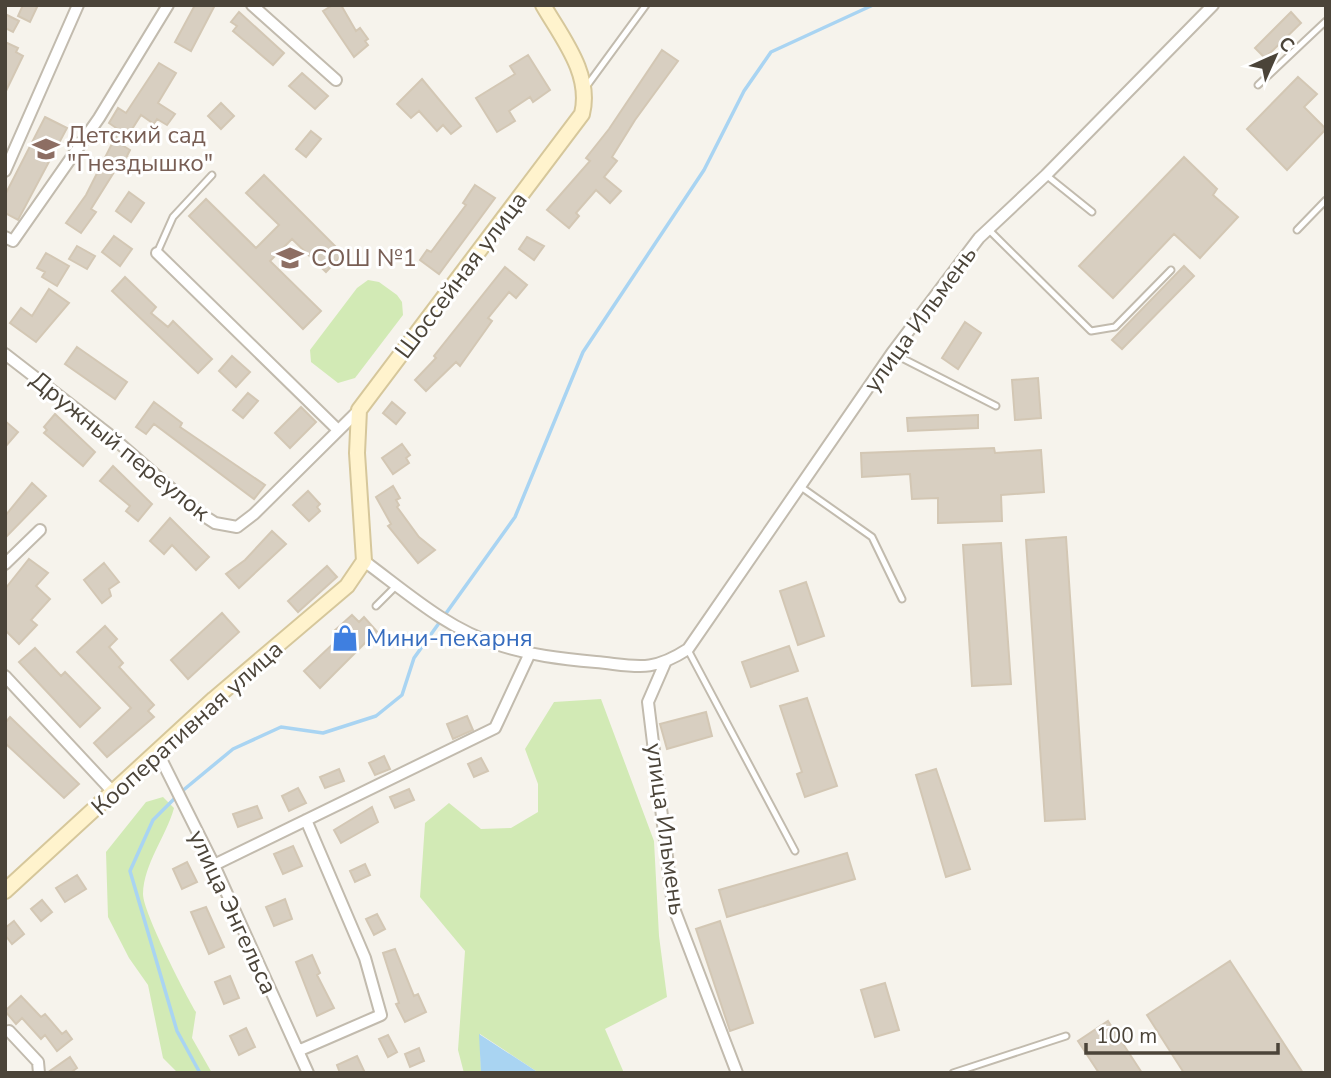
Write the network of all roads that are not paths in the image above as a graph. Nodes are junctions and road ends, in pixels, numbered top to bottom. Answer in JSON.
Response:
{"nodes":[{"id":1,"x":78,"y":5,"type":"edge"},
{"id":2,"x":167,"y":5,"type":"edge"},
{"id":3,"x":252,"y":5,"type":"edge"},
{"id":4,"x":646,"y":5,"type":"edge"},
{"id":5,"x":1213,"y":5,"type":"edge"},
{"id":6,"x":544,"y":6,"type":"edge"},
{"id":7,"x":1326,"y":20,"type":"edge"},
{"id":8,"x":336,"y":80,"type":"dead end"},
{"id":9,"x":1258,"y":85,"type":"dead end"},
{"id":10,"x":585,"y":89,"type":"junction"},
{"id":11,"x":5,"y":170,"type":"edge"},
{"id":12,"x":212,"y":175,"type":"dead end"},
{"id":13,"x":1046,"y":175,"type":"junction"},
{"id":14,"x":1326,"y":200,"type":"edge"},
{"id":15,"x":1092,"y":212,"type":"dead end"},
{"id":16,"x":988,"y":229,"type":"junction"},
{"id":17,"x":1297,"y":230,"type":"dead end"},
{"id":18,"x":5,"y":237,"type":"edge"},
{"id":19,"x":157,"y":253,"type":"joint"},
{"id":20,"x":1171,"y":270,"type":"dead end"},
{"id":21,"x":5,"y":354,"type":"edge"},
{"id":22,"x":892,"y":354,"type":"junction"},
{"id":23,"x":996,"y":406,"type":"dead end"},
{"id":24,"x":359,"y":410,"type":"junction"},
{"id":25,"x":338,"y":430,"type":"junction"},
{"id":26,"x":801,"y":487,"type":"junction"},
{"id":27,"x":40,"y":530,"type":"dead end"},
{"id":28,"x":365,"y":561,"type":"junction"},
{"id":29,"x":5,"y":564,"type":"edge"},
{"id":30,"x":397,"y":585,"type":"junction"},
{"id":31,"x":902,"y":599,"type":"dead end"},
{"id":32,"x":376,"y":606,"type":"dead end"},
{"id":33,"x":688,"y":649,"type":"junction"},
{"id":34,"x":530,"y":653,"type":"junction"},
{"id":35,"x":665,"y":663,"type":"junction"},
{"id":36,"x":5,"y":676,"type":"edge"},
{"id":37,"x":157,"y":751,"type":"junction"},
{"id":38,"x":113,"y":792,"type":"junction"},
{"id":39,"x":306,"y":820,"type":"junction"},
{"id":40,"x":794,"y":851,"type":"dead end"},
{"id":41,"x":214,"y":865,"type":"junction"},
{"id":42,"x":5,"y":891,"type":"edge"},
{"id":43,"x":9,"y":1031,"type":"dead end"},
{"id":44,"x":1066,"y":1036,"type":"dead end"},
{"id":45,"x":298,"y":1051,"type":"junction"},
{"id":46,"x":966,"y":1072,"type":"edge"},
{"id":47,"x":39,"y":1073,"type":"edge"},
{"id":48,"x":308,"y":1073,"type":"edge"},
{"id":49,"x":737,"y":1073,"type":"edge"},
{"id":50,"x":953,"y":1073,"type":"edge"}],
"edges":[{"from":1,"to":11,"type":"street"},
{"from":2,"to":18,"type":"street"},
{"from":3,"to":8,"type":"street"},
{"from":4,"to":10,"type":"lane"},
{"from":5,"to":13,"type":"street","name":"улица Ильмень"},
{"from":6,"to":10,"type":"street"},
{"from":7,"to":9,"type":"lane"},
{"from":10,"to":24,"type":"street","name":"Шоссейная улица"},
{"from":12,"to":19,"type":"lane"},
{"from":13,"to":15,"type":"lane"},
{"from":13,"to":16,"type":"street","name":"улица Ильмень"},
{"from":14,"to":17,"type":"lane"},
{"from":16,"to":20,"type":"lane"},
{"from":16,"to":22,"type":"street","name":"улица Ильмень"},
{"from":19,"to":25,"type":"street"},
{"from":21,"to":25,"type":"street","name":"Дружный переулок"},
{"from":22,"to":23,"type":"lane"},
{"from":22,"to":26,"type":"street","name":"улица Ильмень"},
{"from":24,"to":25,"type":"street","name":"Дружный переулок"},
{"from":24,"to":28,"type":"street"},
{"from":26,"to":31,"type":"lane"},
{"from":26,"to":33,"type":"street","name":"улица Ильмень"},
{"from":27,"to":29,"type":"street"},
{"from":28,"to":30,"type":"street","name":"улица Ильмень"},
{"from":28,"to":37,"type":"street","name":"Кооперативная улица"},
{"from":30,"to":32,"type":"lane"},
{"from":30,"to":34,"type":"street","name":"улица Ильмень"},
{"from":33,"to":35,"type":"street","name":"улица Ильмень"},
{"from":33,"to":40,"type":"lane"},
{"from":34,"to":35,"type":"street","name":"улица Ильмень"},
{"from":34,"to":39,"type":"street"},
{"from":35,"to":49,"type":"street","name":"улица Ильмень"},
{"from":36,"to":38,"type":"street"},
{"from":37,"to":38,"type":"street","name":"Кооперативная улица"},
{"from":37,"to":41,"type":"street","name":"улица Энгельса"},
{"from":38,"to":42,"type":"street","name":"Кооперативная улица"},
{"from":39,"to":41,"type":"street"},
{"from":39,"to":45,"type":"street"},
{"from":41,"to":45,"type":"street","name":"улица Энгельса"},
{"from":43,"to":47,"type":"street"},
{"from":44,"to":46,"type":"lane"},
{"from":45,"to":48,"type":"street","name":"улица Энгельса"},
{"from":46,"to":50,"type":"lane"}]}
